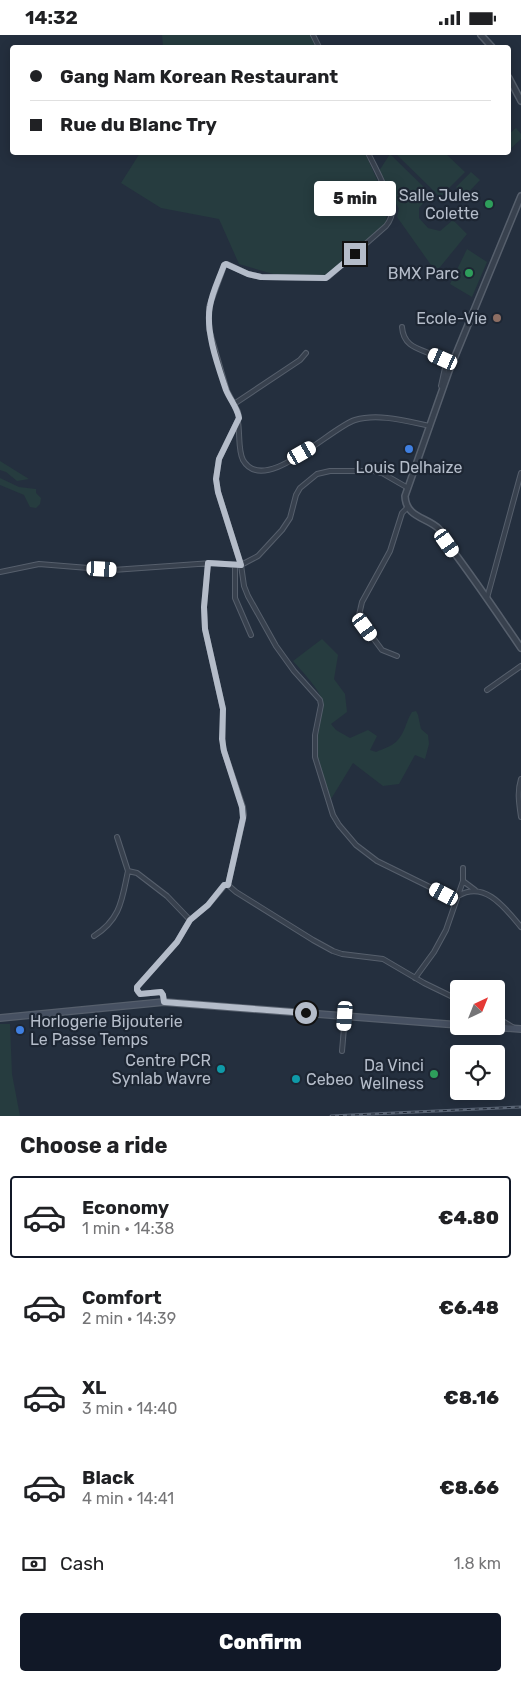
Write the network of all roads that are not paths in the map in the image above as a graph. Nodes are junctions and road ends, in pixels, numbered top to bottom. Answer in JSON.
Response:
{"nodes":[{"id":1,"x":480,"y":35,"type":"edge"},
{"id":2,"x":490,"y":45,"type":"edge"},
{"id":3,"x":511,"y":82,"type":"edge"},
{"id":4,"x":521,"y":101,"type":"edge"},
{"id":5,"x":369,"y":155,"type":"edge"},
{"id":6,"x":521,"y":197,"type":"edge"},
{"id":7,"x":402,"y":327,"type":"dead end"},
{"id":8,"x":306,"y":353,"type":"dead end"},
{"id":9,"x":444,"y":388,"type":"junction"},
{"id":10,"x":234,"y":404,"type":"junction"},
{"id":11,"x":238,"y":422,"type":"junction"},
{"id":12,"x":430,"y":426,"type":"junction"},
{"id":13,"x":521,"y":473,"type":"edge"},
{"id":14,"x":408,"y":488,"type":"junction"},
{"id":15,"x":407,"y":508,"type":"junction"},
{"id":16,"x":208,"y":563,"type":"junction"},
{"id":17,"x":235,"y":565,"type":"junction"},
{"id":18,"x":241,"y":565,"type":"junction"},
{"id":19,"x":0,"y":572,"type":"edge"},
{"id":20,"x":487,"y":598,"type":"junction"},
{"id":21,"x":251,"y":635,"type":"dead end"},
{"id":22,"x":521,"y":648,"type":"edge"},
{"id":23,"x":397,"y":656,"type":"dead end"},
{"id":24,"x":521,"y":666,"type":"edge"},
{"id":25,"x":486,"y":690,"type":"dead end"},
{"id":26,"x":521,"y":779,"type":"edge"},
{"id":27,"x":521,"y":817,"type":"edge"},
{"id":28,"x":117,"y":837,"type":"dead end"},
{"id":29,"x":463,"y":868,"type":"dead end"},
{"id":30,"x":128,"y":871,"type":"junction"},
{"id":31,"x":462,"y":881,"type":"junction"},
{"id":32,"x":228,"y":885,"type":"junction"},
{"id":33,"x":475,"y":891,"type":"junction"},
{"id":34,"x":458,"y":897,"type":"junction"},
{"id":35,"x":190,"y":920,"type":"junction"},
{"id":36,"x":521,"y":927,"type":"edge"},
{"id":37,"x":94,"y":936,"type":"dead end"},
{"id":38,"x":416,"y":978,"type":"junction"},
{"id":39,"x":450,"y":995,"type":"edge"},
{"id":40,"x":164,"y":1002,"type":"junction"},
{"id":41,"x":345,"y":1016,"type":"junction"},
{"id":42,"x":0,"y":1018,"type":"edge"},
{"id":43,"x":505,"y":1022,"type":"edge"},
{"id":44,"x":450,"y":1024,"type":"edge"},
{"id":45,"x":505,"y":1028,"type":"edge"},
{"id":46,"x":518,"y":1029,"type":"edge"},
{"id":47,"x":342,"y":1051,"type":"dead end"}],
"edges":[{"from":1,"to":2,"type":"street"},
{"from":3,"to":4,"type":"street"},
{"from":5,"to":10,"type":"street"},
{"from":6,"to":9,"type":"street"},
{"from":7,"to":9,"type":"street"},
{"from":8,"to":10,"type":"street"},
{"from":9,"to":12,"type":"street"},
{"from":10,"to":11,"type":"street"},
{"from":11,"to":12,"type":"street"},
{"from":11,"to":18,"type":"street"},
{"from":12,"to":14,"type":"street"},
{"from":13,"to":20,"type":"street"},
{"from":14,"to":15,"type":"street"},
{"from":14,"to":18,"type":"street"},
{"from":15,"to":20,"type":"street"},
{"from":15,"to":23,"type":"street"},
{"from":16,"to":17,"type":"street"},
{"from":16,"to":19,"type":"street"},
{"from":16,"to":32,"type":"street"},
{"from":17,"to":18,"type":"street"},
{"from":17,"to":21,"type":"street"},
{"from":18,"to":34,"type":"street"},
{"from":20,"to":22,"type":"street"},
{"from":24,"to":25,"type":"street"},
{"from":26,"to":27,"type":"street"},
{"from":28,"to":30,"type":"street"},
{"from":29,"to":31,"type":"street"},
{"from":30,"to":35,"type":"street"},
{"from":30,"to":37,"type":"street"},
{"from":31,"to":33,"type":"street"},
{"from":31,"to":34,"type":"street"},
{"from":32,"to":35,"type":"street"},
{"from":32,"to":38,"type":"street"},
{"from":33,"to":34,"type":"street"},
{"from":33,"to":36,"type":"street"},
{"from":34,"to":38,"type":"street"},
{"from":35,"to":40,"type":"street"},
{"from":38,"to":39,"type":"street"},
{"from":40,"to":41,"type":"main road"},
{"from":40,"to":42,"type":"main road"},
{"from":41,"to":44,"type":"main road"},
{"from":41,"to":47,"type":"street"},
{"from":43,"to":46,"type":"street"},
{"from":45,"to":46,"type":"main road"}]}
